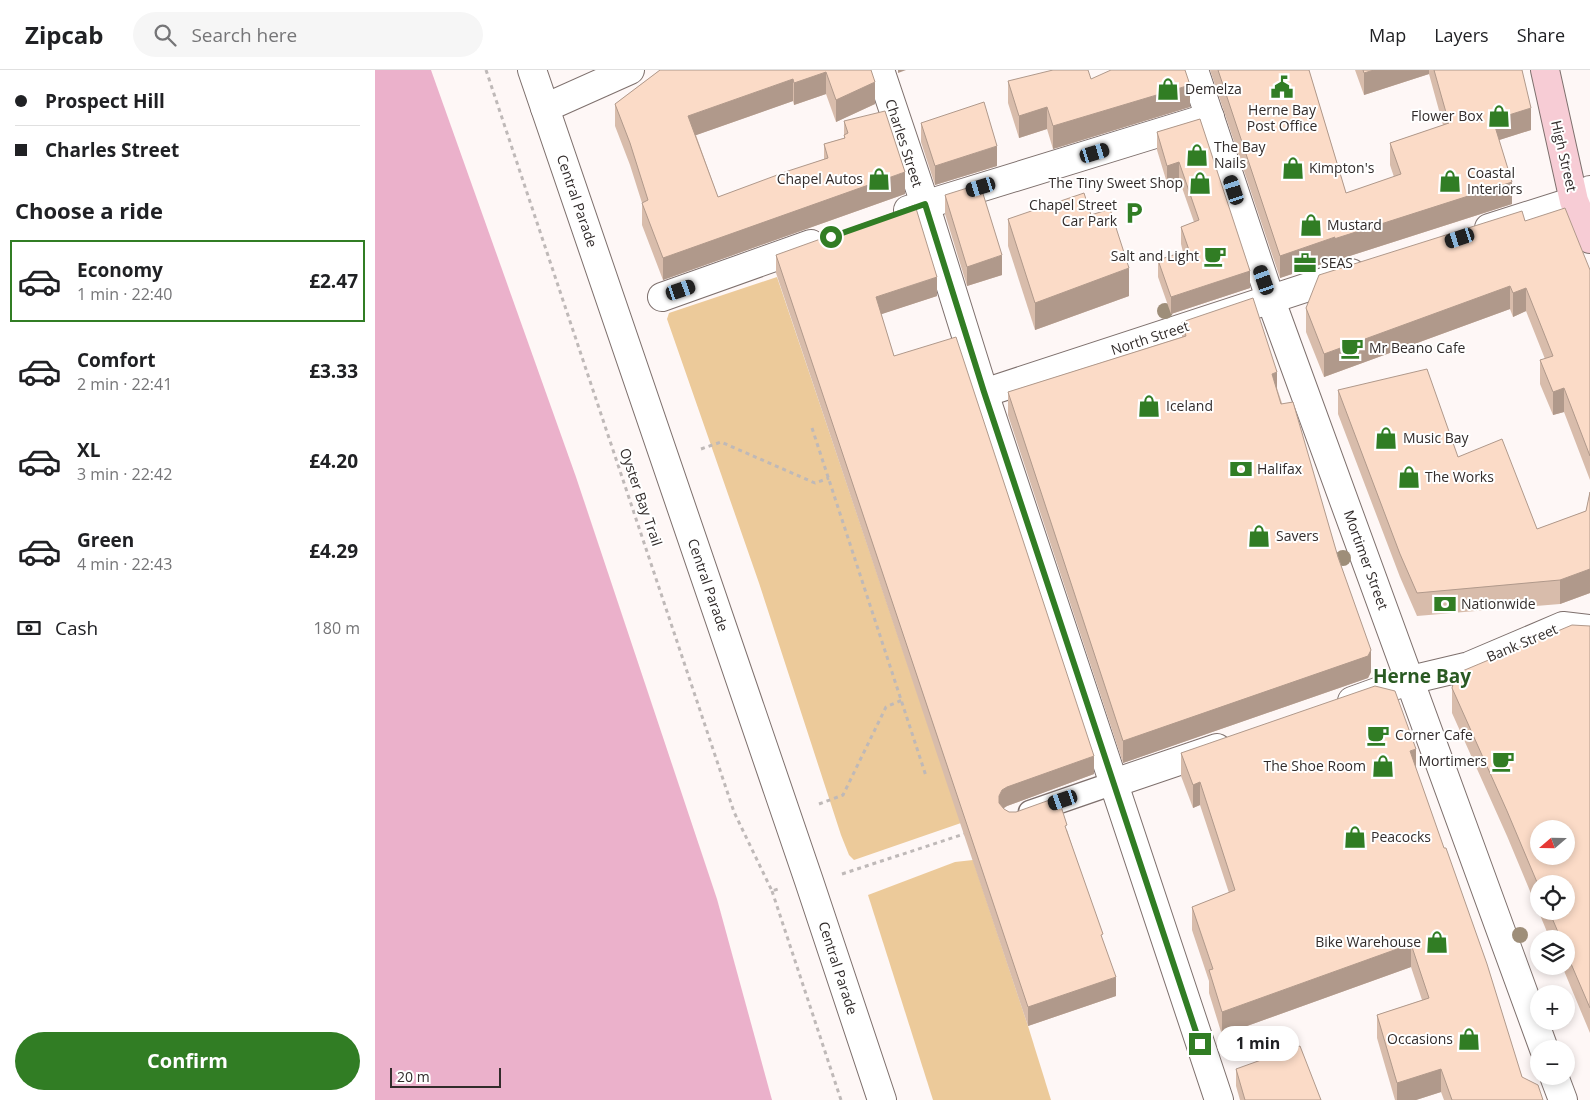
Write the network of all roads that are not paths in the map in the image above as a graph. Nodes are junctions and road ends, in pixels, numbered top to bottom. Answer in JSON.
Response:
{"nodes":[{"id":1,"x":532,"y":70,"type":"edge"},
{"id":2,"x":630,"y":70,"type":"edge"},
{"id":3,"x":880,"y":70,"type":"edge"},
{"id":4,"x":1194,"y":70,"type":"edge"},
{"id":5,"x":1545,"y":70,"type":"edge"},
{"id":6,"x":545,"y":108,"type":"junction"},
{"id":7,"x":1210,"y":117,"type":"junction"},
{"id":8,"x":1582,"y":196,"type":"edge"},
{"id":9,"x":925,"y":204,"type":"junction"},
{"id":10,"x":887,"y":217,"type":"edge"},
{"id":11,"x":1470,"y":234,"type":"edge"},
{"id":12,"x":831,"y":237,"type":"edge"},
{"id":13,"x":1590,"y":239,"type":"edge"},
{"id":14,"x":1375,"y":265,"type":"edge"},
{"id":15,"x":662,"y":297,"type":"dead end"},
{"id":16,"x":1270,"y":298,"type":"junction"},
{"id":17,"x":984,"y":392,"type":"junction"},
{"id":18,"x":1590,"y":629,"type":"edge"},
{"id":19,"x":1410,"y":680,"type":"junction"},
{"id":20,"x":1327,"y":709,"type":"edge"},
{"id":21,"x":1244,"y":738,"type":"edge"},
{"id":22,"x":1114,"y":783,"type":"junction"},
{"id":23,"x":1012,"y":818,"type":"edge"},
{"id":24,"x":1540,"y":1040,"type":"edge"},
{"id":25,"x":1557,"y":1085,"type":"edge"},
{"id":26,"x":882,"y":1100,"type":"edge"},
{"id":27,"x":1219,"y":1100,"type":"edge"},
{"id":28,"x":1563,"y":1100,"type":"edge"}],
"edges":[{"from":1,"to":6,"type":"street","name":"Central Parade"},
{"from":2,"to":6,"type":"street"},
{"from":3,"to":9,"type":"street","name":"Charles Street"},
{"from":4,"to":7,"type":"street","name":"Mortimer Street"},
{"from":5,"to":8,"type":"main road","name":"High Street"},
{"from":6,"to":26,"type":"street","name":"Central Parade"},
{"from":7,"to":9,"type":"street"},
{"from":7,"to":16,"type":"street","name":"Mortimer Street"},
{"from":8,"to":11,"type":"street"},
{"from":8,"to":13,"type":"main road","name":"High Street"},
{"from":9,"to":10,"type":"street"},
{"from":9,"to":17,"type":"street","name":"Charles Street"},
{"from":12,"to":15,"type":"street"},
{"from":14,"to":16,"type":"street","name":"North Street"},
{"from":16,"to":17,"type":"street","name":"North Street"},
{"from":16,"to":19,"type":"street","name":"Mortimer Street"},
{"from":17,"to":22,"type":"street","name":"Charles Street"},
{"from":18,"to":19,"type":"street","name":"Bank Street"},
{"from":19,"to":20,"type":"street","name":"Bank Street"},
{"from":19,"to":24,"type":"street","name":"Mortimer Street"},
{"from":21,"to":22,"type":"street"},
{"from":22,"to":23,"type":"lane"},
{"from":22,"to":27,"type":"street","name":"Charles Street"},
{"from":25,"to":28,"type":"street"}]}
